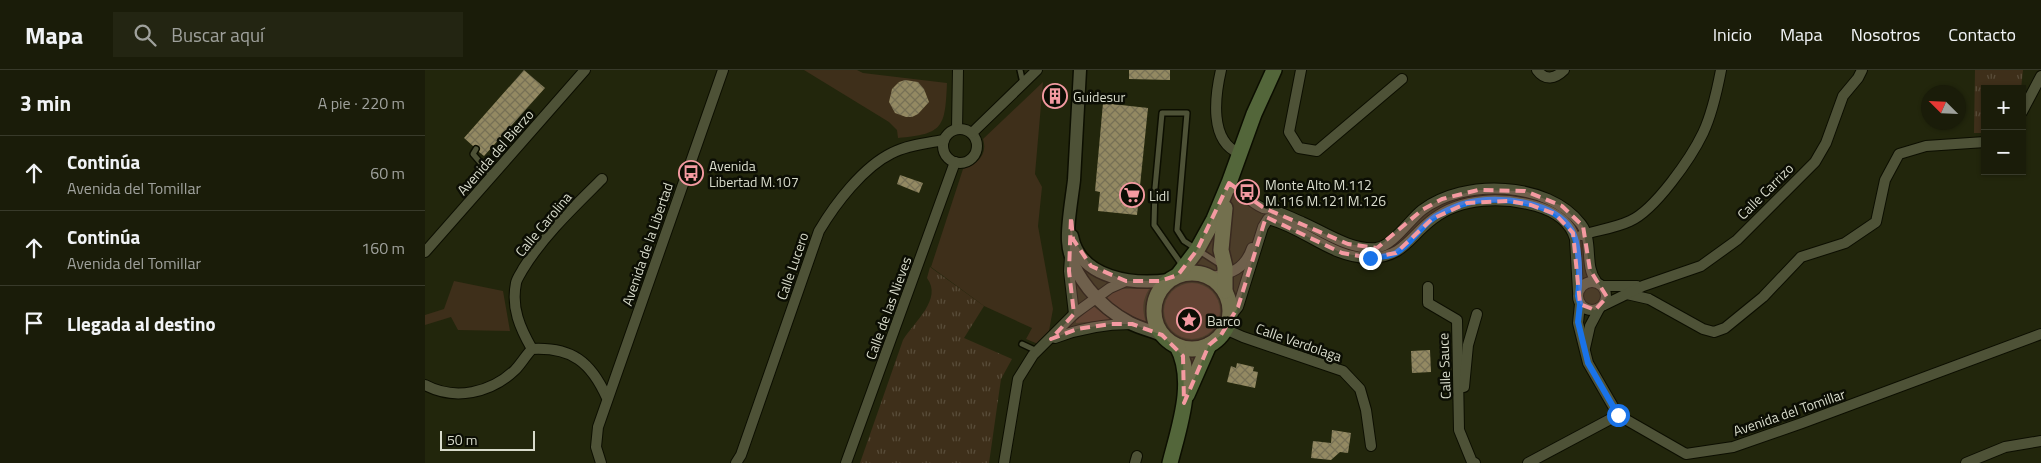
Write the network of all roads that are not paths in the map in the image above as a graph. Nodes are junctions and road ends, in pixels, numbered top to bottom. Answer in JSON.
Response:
{"nodes":[{"id":1,"x":585,"y":70,"type":"edge"},
{"id":2,"x":723,"y":70,"type":"edge"},
{"id":3,"x":958,"y":70,"type":"edge"},
{"id":4,"x":1020,"y":70,"type":"edge"},
{"id":5,"x":1037,"y":70,"type":"edge"},
{"id":6,"x":1080,"y":70,"type":"edge"},
{"id":7,"x":1221,"y":70,"type":"edge"},
{"id":8,"x":1274,"y":70,"type":"edge"},
{"id":9,"x":1301,"y":70,"type":"edge"},
{"id":10,"x":1537,"y":70,"type":"edge"},
{"id":11,"x":1564,"y":70,"type":"edge"},
{"id":12,"x":1721,"y":70,"type":"edge"},
{"id":13,"x":1862,"y":70,"type":"edge"},
{"id":14,"x":2041,"y":76,"type":"edge"},
{"id":15,"x":1402,"y":79,"type":"dead end"},
{"id":16,"x":1023,"y":83,"type":"junction"},
{"id":17,"x":2026,"y":104,"type":"edge"},
{"id":18,"x":957,"y":129,"type":"junction"},
{"id":19,"x":972,"y":133,"type":"junction"},
{"id":20,"x":944,"y":140,"type":"junction"},
{"id":21,"x":1981,"y":142,"type":"edge"},
{"id":22,"x":477,"y":149,"type":"dead end"},
{"id":23,"x":1239,"y":153,"type":"junction"},
{"id":24,"x":955,"y":162,"type":"junction"},
{"id":25,"x":492,"y":176,"type":"junction"},
{"id":26,"x":603,"y":179,"type":"dead end"},
{"id":27,"x":1229,"y":184,"type":"junction"},
{"id":28,"x":1263,"y":208,"type":"junction"},
{"id":29,"x":1071,"y":217,"type":"junction"},
{"id":30,"x":1586,"y":234,"type":"junction"},
{"id":31,"x":1575,"y":239,"type":"junction"},
{"id":32,"x":1197,"y":250,"type":"junction"},
{"id":33,"x":425,"y":252,"type":"edge"},
{"id":34,"x":1071,"y":256,"type":"junction"},
{"id":35,"x":1224,"y":273,"type":"junction"},
{"id":36,"x":1177,"y":274,"type":"junction"},
{"id":37,"x":1660,"y":280,"type":"junction"},
{"id":38,"x":1126,"y":281,"type":"junction"},
{"id":39,"x":1599,"y":284,"type":"junction"},
{"id":40,"x":1643,"y":286,"type":"junction"},
{"id":41,"x":1428,"y":287,"type":"dead end"},
{"id":42,"x":1578,"y":291,"type":"junction"},
{"id":43,"x":1627,"y":294,"type":"junction"},
{"id":44,"x":1097,"y":298,"type":"junction"},
{"id":45,"x":1580,"y":304,"type":"junction"},
{"id":46,"x":1662,"y":306,"type":"junction"},
{"id":47,"x":1601,"y":307,"type":"junction"},
{"id":48,"x":1074,"y":314,"type":"junction"},
{"id":49,"x":1477,"y":314,"type":"dead end"},
{"id":50,"x":1227,"y":323,"type":"junction"},
{"id":51,"x":1132,"y":324,"type":"junction"},
{"id":52,"x":2041,"y":334,"type":"edge"},
{"id":53,"x":1162,"y":335,"type":"junction"},
{"id":54,"x":1051,"y":339,"type":"junction"},
{"id":55,"x":1022,"y":344,"type":"dead end"},
{"id":56,"x":1209,"y":345,"type":"junction"},
{"id":57,"x":1177,"y":346,"type":"junction"},
{"id":58,"x":532,"y":349,"type":"junction"},
{"id":59,"x":1585,"y":349,"type":"junction"},
{"id":60,"x":1037,"y":351,"type":"junction"},
{"id":61,"x":425,"y":385,"type":"edge"},
{"id":62,"x":607,"y":398,"type":"junction"},
{"id":63,"x":1183,"y":403,"type":"junction"},
{"id":64,"x":1618,"y":415,"type":"junction"},
{"id":65,"x":1459,"y":430,"type":"junction"},
{"id":66,"x":2041,"y":441,"type":"edge"},
{"id":67,"x":1371,"y":446,"type":"dead end"},
{"id":68,"x":738,"y":460,"type":"edge"},
{"id":69,"x":601,"y":463,"type":"edge"},
{"id":70,"x":847,"y":463,"type":"edge"},
{"id":71,"x":1004,"y":463,"type":"edge"},
{"id":72,"x":1170,"y":463,"type":"edge"},
{"id":73,"x":1475,"y":463,"type":"edge"},
{"id":74,"x":1528,"y":463,"type":"edge"},
{"id":75,"x":1966,"y":463,"type":"edge"}],
"edges":[{"from":1,"to":25,"type":"street","name":"Avenida del Bierzo"},
{"from":2,"to":62,"type":"street","name":"Avenida de la Libertad"},
{"from":3,"to":18,"type":"street"},
{"from":4,"to":16,"type":"lane"},
{"from":5,"to":16,"type":"street"},
{"from":6,"to":29,"type":"street"},
{"from":7,"to":23,"type":"street"},
{"from":8,"to":23,"type":"main road"},
{"from":9,"to":15,"type":"street"},
{"from":10,"to":11,"type":"street"},
{"from":12,"to":30,"type":"street"},
{"from":13,"to":37,"type":"street","name":"Calle Carrizo"},
{"from":14,"to":17,"type":"street"},
{"from":16,"to":19,"type":"street"},
{"from":18,"to":19,"type":"street"},
{"from":18,"to":20,"type":"street"},
{"from":19,"to":24,"type":"street"},
{"from":20,"to":24,"type":"street"},
{"from":20,"to":68,"type":"street","name":"Calle Lucero"},
{"from":21,"to":46,"type":"street"},
{"from":22,"to":25,"type":"lane"},
{"from":23,"to":27,"type":"main road"},
{"from":24,"to":70,"type":"street","name":"Calle de las Nieves"},
{"from":25,"to":33,"type":"street","name":"Avenida del Bierzo"},
{"from":26,"to":58,"type":"street","name":"Calle Carolina"},
{"from":27,"to":28,"type":"street"},
{"from":27,"to":32,"type":"main road"},
{"from":27,"to":35,"type":"main road"},
{"from":28,"to":30,"type":"street"},
{"from":28,"to":35,"type":"street"},
{"from":29,"to":34,"type":"street"},
{"from":29,"to":38,"type":"street"},
{"from":30,"to":31,"type":"street"},
{"from":30,"to":39,"type":"street"},
{"from":31,"to":42,"type":"street"},
{"from":31,"to":50,"type":"street"},
{"from":32,"to":35,"type":"lane"},
{"from":32,"to":36,"type":"main road"},
{"from":32,"to":36,"type":"lane"},
{"from":34,"to":44,"type":"street"},
{"from":34,"to":48,"type":"street"},
{"from":35,"to":36,"type":"main road"},
{"from":35,"to":50,"type":"main road"},
{"from":36,"to":38,"type":"street"},
{"from":36,"to":53,"type":"main road"},
{"from":37,"to":40,"type":"street","name":"Calle Carrizo"},
{"from":37,"to":46,"type":"street"},
{"from":38,"to":44,"type":"street"},
{"from":39,"to":40,"type":"street"},
{"from":39,"to":42,"type":"street"},
{"from":39,"to":47,"type":"street"},
{"from":40,"to":43,"type":"street"},
{"from":41,"to":65,"type":"street","name":"Calle Sauce"},
{"from":42,"to":45,"type":"street"},
{"from":43,"to":46,"type":"street"},
{"from":43,"to":47,"type":"street"},
{"from":44,"to":48,"type":"street"},
{"from":44,"to":51,"type":"street"},
{"from":45,"to":47,"type":"street"},
{"from":45,"to":59,"type":"street","name":"Avenida del Tomillar"},
{"from":47,"to":59,"type":"street"},
{"from":48,"to":54,"type":"street"},
{"from":49,"to":65,"type":"street","name":"Calle Sauce"},
{"from":50,"to":56,"type":"main road"},
{"from":50,"to":67,"type":"street","name":"Calle Verdolaga"},
{"from":51,"to":53,"type":"street"},
{"from":51,"to":54,"type":"street"},
{"from":52,"to":64,"type":"street","name":"Avenida del Tomillar"},
{"from":53,"to":57,"type":"main road"},
{"from":54,"to":60,"type":"street"},
{"from":55,"to":60,"type":"lane"},
{"from":56,"to":57,"type":"main road"},
{"from":56,"to":63,"type":"main road"},
{"from":57,"to":63,"type":"main road"},
{"from":58,"to":61,"type":"street"},
{"from":58,"to":62,"type":"street"},
{"from":59,"to":64,"type":"street","name":"Avenida del Tomillar"},
{"from":60,"to":71,"type":"street"},
{"from":62,"to":69,"type":"street"},
{"from":63,"to":72,"type":"main road"},
{"from":64,"to":74,"type":"street"},
{"from":65,"to":73,"type":"street","name":"Calle Sauce"},
{"from":66,"to":75,"type":"street"}]}
